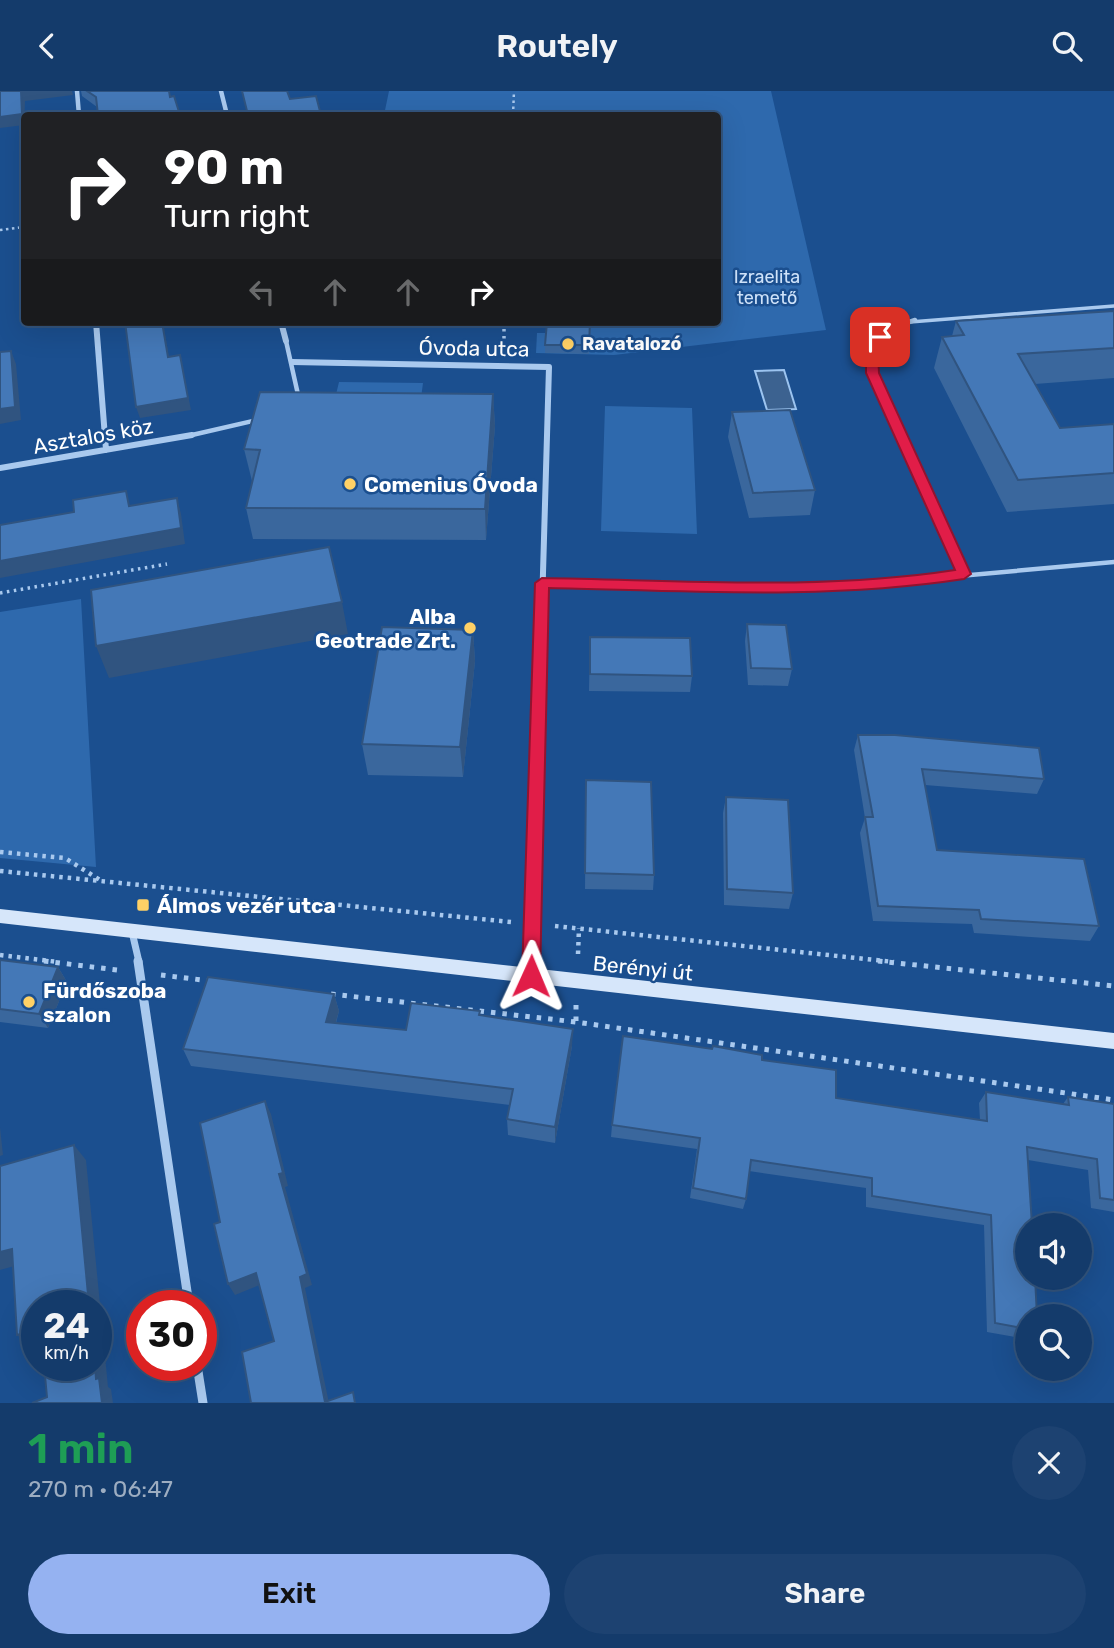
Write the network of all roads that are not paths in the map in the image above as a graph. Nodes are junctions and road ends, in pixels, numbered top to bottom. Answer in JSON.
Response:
{"nodes":[{"id":1,"x":77,"y":91,"type":"edge"},
{"id":2,"x":221,"y":91,"type":"edge"},
{"id":3,"x":79,"y":112,"type":"edge"},
{"id":4,"x":227,"y":112,"type":"edge"},
{"id":5,"x":1114,"y":306,"type":"edge"},
{"id":6,"x":96,"y":326,"type":"edge"},
{"id":7,"x":282,"y":326,"type":"edge"},
{"id":8,"x":286,"y":341,"type":"joint"},
{"id":9,"x":292,"y":362,"type":"junction"},
{"id":10,"x":293,"y":405,"type":"edge"},
{"id":11,"x":264,"y":417,"type":"edge"},
{"id":12,"x":192,"y":435,"type":"joint"},
{"id":13,"x":106,"y":450,"type":"junction"},
{"id":14,"x":0,"y":468,"type":"edge"},
{"id":15,"x":1114,"y":562,"type":"edge"},
{"id":16,"x":964,"y":574,"type":"junction"},
{"id":17,"x":542,"y":583,"type":"junction"},
{"id":18,"x":0,"y":916,"type":"edge"},
{"id":19,"x":132,"y":932,"type":"junction"},
{"id":20,"x":531,"y":976,"type":"junction"},
{"id":21,"x":1114,"y":1041,"type":"edge"},
{"id":22,"x":187,"y":1290,"type":"edge"},
{"id":23,"x":200,"y":1381,"type":"edge"},
{"id":24,"x":203,"y":1403,"type":"edge"}],
"edges":[{"from":1,"to":3,"type":"street"},
{"from":2,"to":4,"type":"street"},
{"from":5,"to":16,"type":"lane"},
{"from":6,"to":13,"type":"street"},
{"from":7,"to":8,"type":"street"},
{"from":8,"to":9,"type":"lane"},
{"from":9,"to":10,"type":"lane"},
{"from":9,"to":17,"type":"street","name":"Óvoda utca"},
{"from":11,"to":12,"type":"lane"},
{"from":12,"to":13,"type":"street","name":"Asztalos köz"},
{"from":13,"to":14,"type":"street","name":"Asztalos köz"},
{"from":15,"to":16,"type":"lane"},
{"from":16,"to":17,"type":"lane"},
{"from":17,"to":20,"type":"street","name":"Óvoda utca"},
{"from":18,"to":19,"type":"main road","name":"Berényi út"},
{"from":19,"to":20,"type":"main road","name":"Berényi út"},
{"from":19,"to":22,"type":"street"},
{"from":20,"to":21,"type":"main road","name":"Berényi út"},
{"from":23,"to":24,"type":"street"}]}
